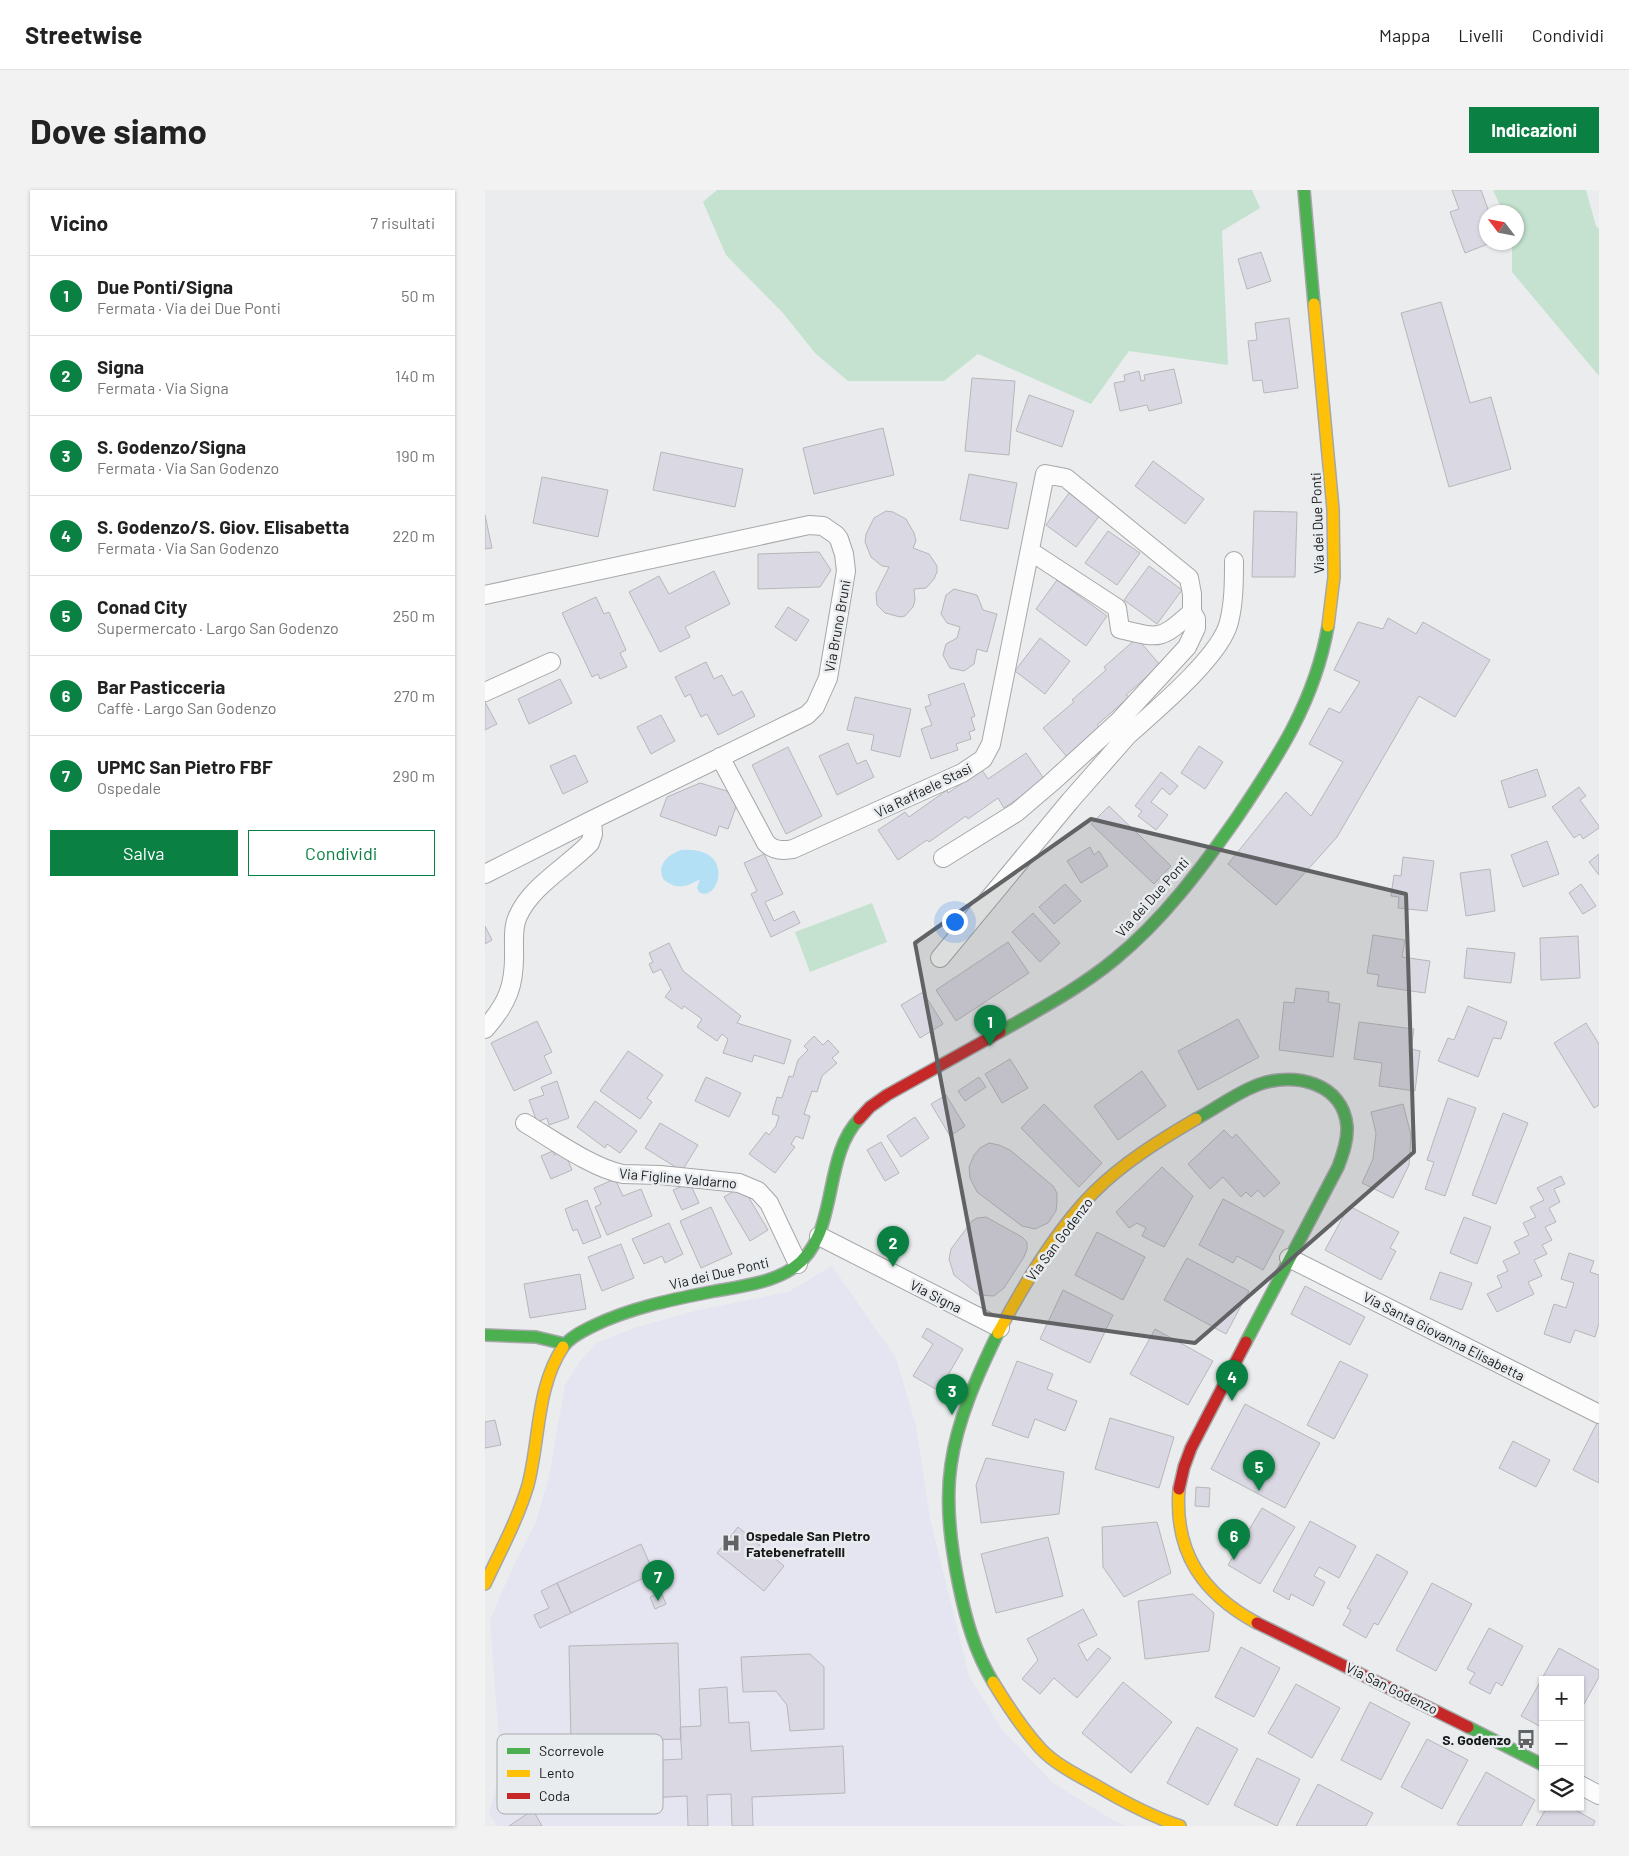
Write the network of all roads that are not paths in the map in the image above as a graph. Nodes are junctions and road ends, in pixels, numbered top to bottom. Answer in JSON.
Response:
{"nodes":[{"id":1,"x":1304,"y":190,"type":"edge"},
{"id":2,"x":1030,"y":551,"type":"junction"},
{"id":3,"x":1234,"y":561,"type":"dead end"},
{"id":4,"x":485,"y":595,"type":"edge"},
{"id":5,"x":1192,"y":612,"type":"junction"},
{"id":6,"x":551,"y":662,"type":"dead end"},
{"id":7,"x":485,"y":692,"type":"edge"},
{"id":8,"x":1123,"y":729,"type":"junction"},
{"id":9,"x":721,"y":756,"type":"junction"},
{"id":10,"x":592,"y":820,"type":"junction"},
{"id":11,"x":943,"y":858,"type":"dead end"},
{"id":12,"x":485,"y":874,"type":"edge"},
{"id":13,"x":940,"y":958,"type":"dead end"},
{"id":14,"x":485,"y":1029,"type":"edge"},
{"id":15,"x":525,"y":1123,"type":"dead end"},
{"id":16,"x":819,"y":1236,"type":"junction"},
{"id":17,"x":1289,"y":1258,"type":"junction"},
{"id":18,"x":798,"y":1264,"type":"junction"},
{"id":19,"x":1000,"y":1328,"type":"junction"},
{"id":20,"x":485,"y":1335,"type":"edge"},
{"id":21,"x":565,"y":1344,"type":"junction"},
{"id":22,"x":1599,"y":1414,"type":"edge"},
{"id":23,"x":485,"y":1584,"type":"edge"},
{"id":24,"x":1539,"y":1763,"type":"edge"},
{"id":25,"x":1584,"y":1787,"type":"edge"},
{"id":26,"x":1599,"y":1795,"type":"edge"},
{"id":27,"x":1180,"y":1826,"type":"edge"}],
"edges":[{"from":1,"to":16,"type":"street","name":"Via dei Due Ponti"},
{"from":2,"to":5,"type":"street"},
{"from":2,"to":5,"type":"street","name":"Via Raffaele Stasi"},
{"from":2,"to":9,"type":"street","name":"Via Raffaele Stasi"},
{"from":3,"to":8,"type":"street"},
{"from":4,"to":9,"type":"street","name":"Via Bruno Bruni"},
{"from":5,"to":8,"type":"street"},
{"from":6,"to":7,"type":"street"},
{"from":8,"to":11,"type":"street"},
{"from":8,"to":13,"type":"street"},
{"from":9,"to":10,"type":"street","name":"Via Bruno Bruni"},
{"from":10,"to":12,"type":"street","name":"Via Bruno Bruni"},
{"from":10,"to":14,"type":"street"},
{"from":15,"to":18,"type":"street","name":"Via Figline Valdarno"},
{"from":16,"to":18,"type":"street","name":"Via dei Due Ponti"},
{"from":16,"to":19,"type":"street","name":"Via Signa"},
{"from":17,"to":19,"type":"street","name":"Via San Godenzo"},
{"from":17,"to":22,"type":"street","name":"Via Santa Giovanna Elisabetta"},
{"from":17,"to":24,"type":"street","name":"Via San Godenzo"},
{"from":18,"to":21,"type":"street","name":"Via dei Due Ponti"},
{"from":19,"to":27,"type":"street","name":"Via San Godenzo"},
{"from":20,"to":21,"type":"street"},
{"from":21,"to":23,"type":"street","name":"Via dei Due Ponti"},
{"from":25,"to":26,"type":"street"}]}
